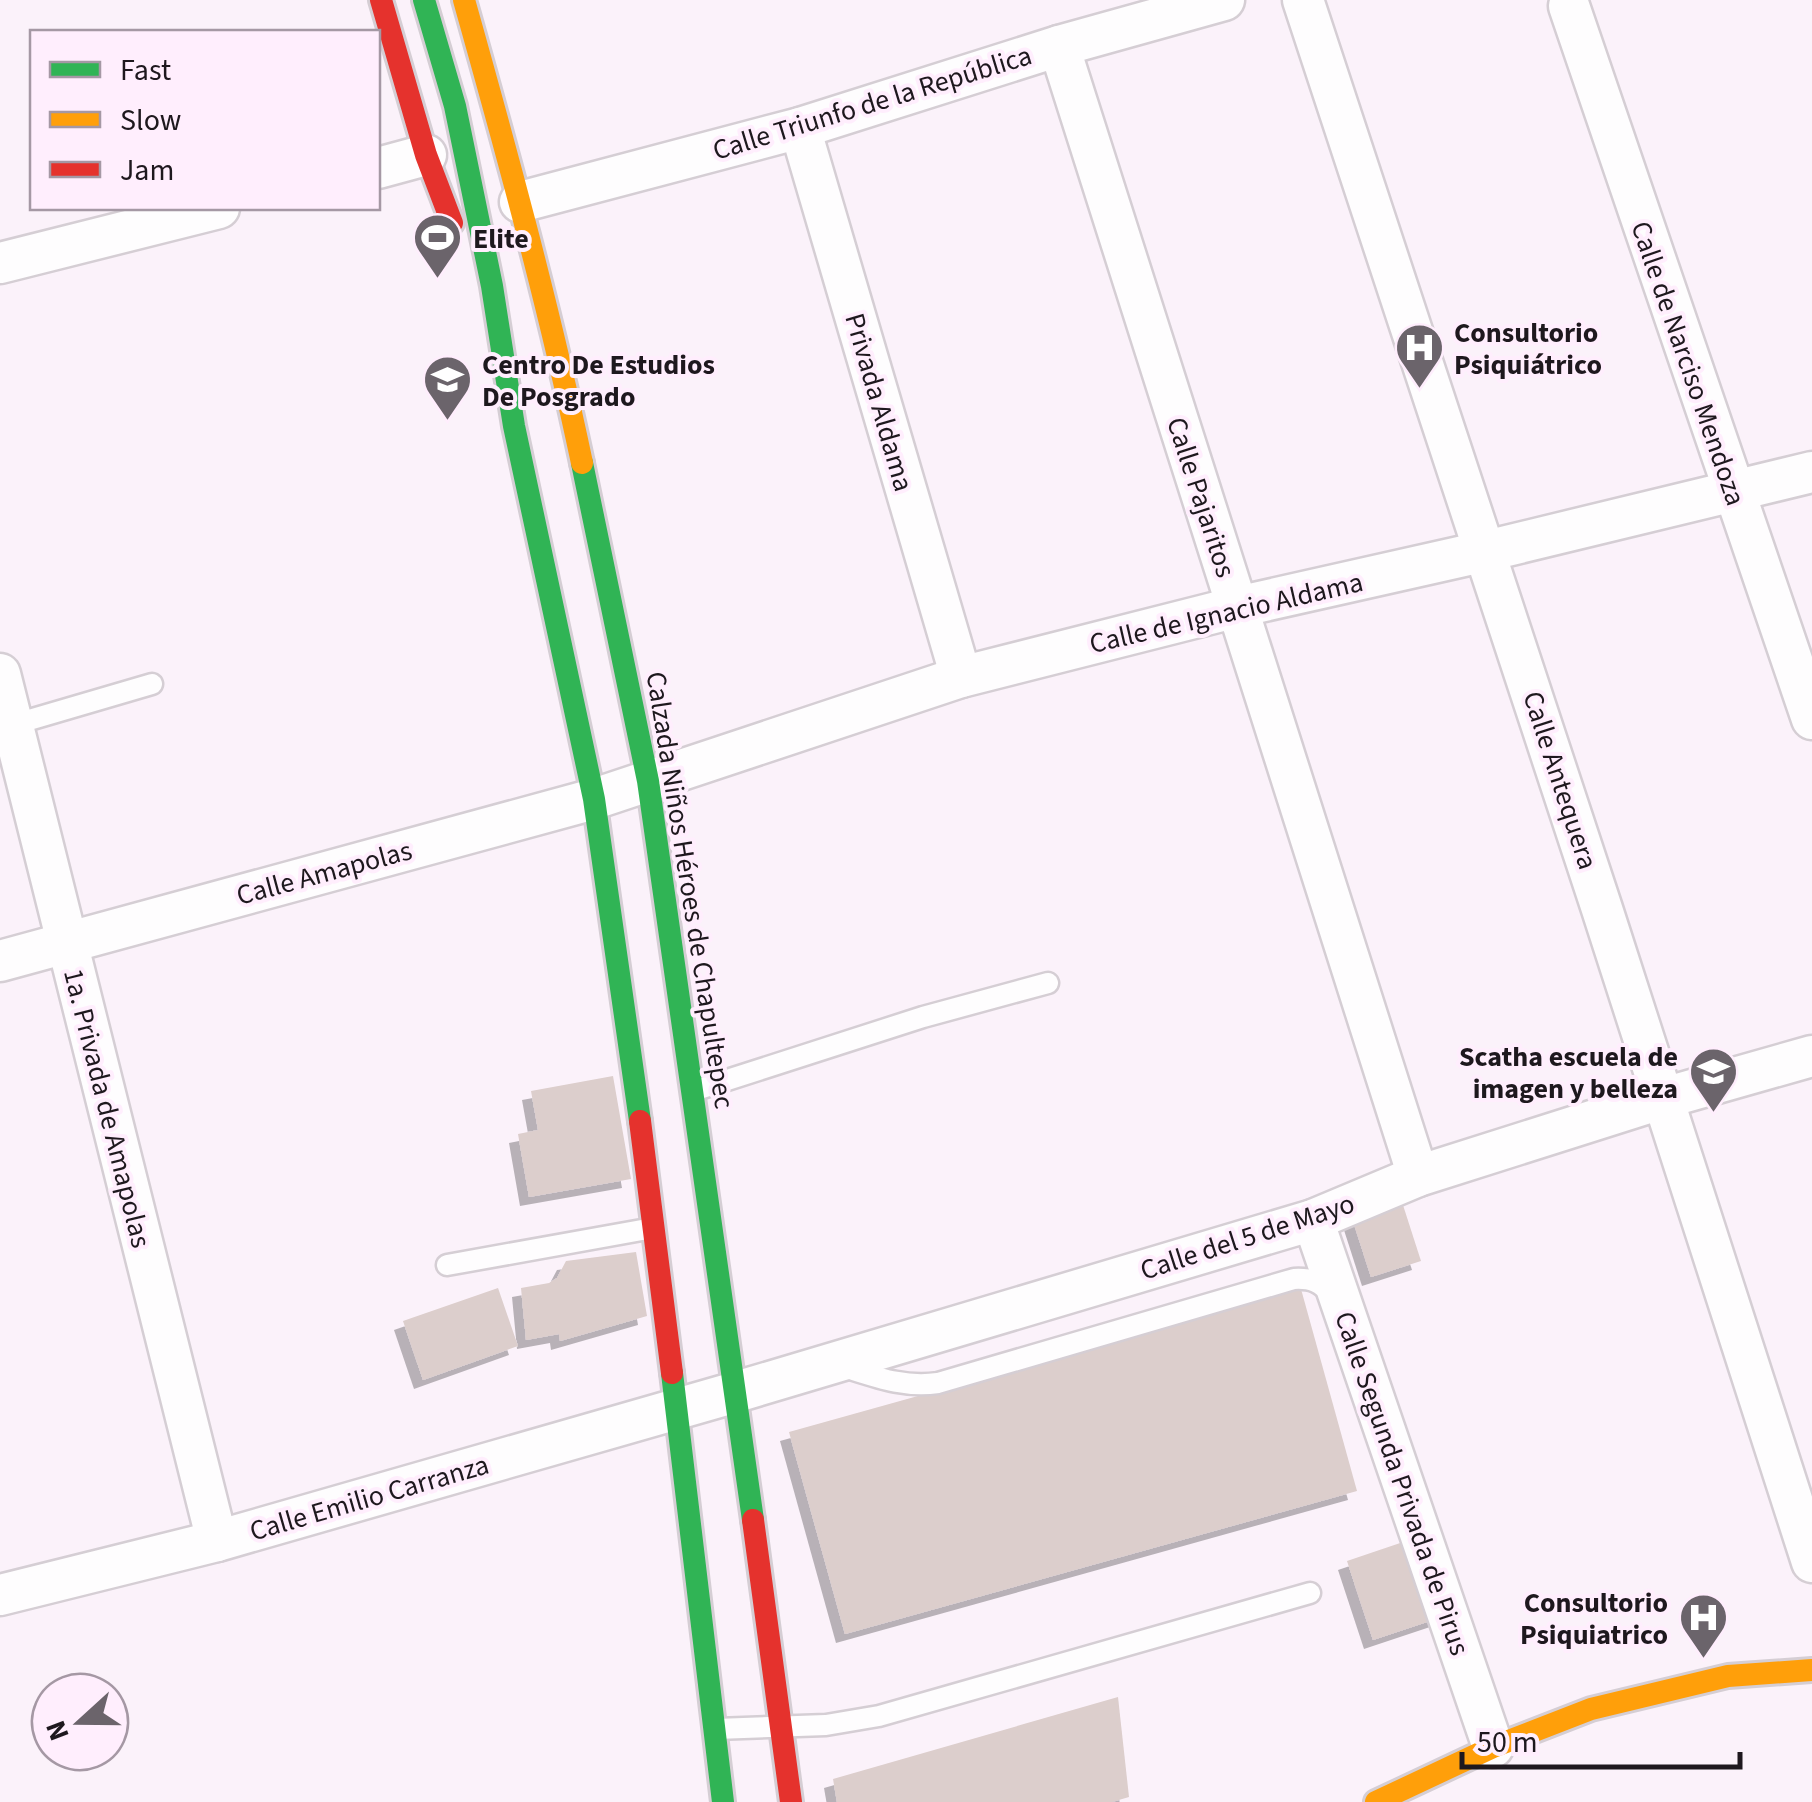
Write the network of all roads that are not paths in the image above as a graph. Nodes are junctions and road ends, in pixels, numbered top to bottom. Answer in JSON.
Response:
{"nodes":[{"id":1,"x":381,"y":0,"type":"edge"},
{"id":2,"x":424,"y":0,"type":"edge"},
{"id":3,"x":464,"y":0,"type":"edge"},
{"id":4,"x":1224,"y":0,"type":"edge"},
{"id":5,"x":1303,"y":0,"type":"edge"},
{"id":6,"x":1569,"y":6,"type":"dead end"},
{"id":7,"x":1059,"y":46,"type":"junction"},
{"id":8,"x":800,"y":128,"type":"junction"},
{"id":9,"x":426,"y":155,"type":"junction"},
{"id":10,"x":380,"y":167,"type":"edge"},
{"id":11,"x":520,"y":202,"type":"junction"},
{"id":12,"x":211,"y":210,"type":"edge"},
{"id":13,"x":0,"y":262,"type":"edge"},
{"id":14,"x":492,"y":286,"type":"junction"},
{"id":15,"x":568,"y":396,"type":"junction"},
{"id":16,"x":1812,"y":472,"type":"edge"},
{"id":17,"x":1733,"y":492,"type":"junction"},
{"id":18,"x":1486,"y":551,"type":"junction"},
{"id":19,"x":1236,"y":608,"type":"junction"},
{"id":20,"x":0,"y":674,"type":"edge"},
{"id":21,"x":961,"y":676,"type":"junction"},
{"id":22,"x":152,"y":684,"type":"dead end"},
{"id":23,"x":1812,"y":719,"type":"edge"},
{"id":24,"x":12,"y":724,"type":"junction"},
{"id":25,"x":648,"y":782,"type":"junction"},
{"id":26,"x":594,"y":799,"type":"junction"},
{"id":27,"x":66,"y":942,"type":"junction"},
{"id":28,"x":0,"y":961,"type":"edge"},
{"id":29,"x":1048,"y":983,"type":"dead end"},
{"id":30,"x":1812,"y":1056,"type":"edge"},
{"id":31,"x":694,"y":1091,"type":"junction"},
{"id":32,"x":1664,"y":1098,"type":"junction"},
{"id":33,"x":1418,"y":1176,"type":"junction"},
{"id":34,"x":1314,"y":1220,"type":"junction"},
{"id":35,"x":656,"y":1228,"type":"junction"},
{"id":36,"x":447,"y":1266,"type":"dead end"},
{"id":37,"x":1351,"y":1329,"type":"junction"},
{"id":38,"x":833,"y":1363,"type":"junction"},
{"id":39,"x":736,"y":1392,"type":"junction"},
{"id":40,"x":676,"y":1409,"type":"junction"},
{"id":41,"x":217,"y":1541,"type":"junction"},
{"id":42,"x":1812,"y":1562,"type":"edge"},
{"id":43,"x":1310,"y":1593,"type":"dead end"},
{"id":44,"x":0,"y":1595,"type":"edge"},
{"id":45,"x":1812,"y":1670,"type":"edge"},
{"id":46,"x":781,"y":1727,"type":"junction"},
{"id":47,"x":714,"y":1729,"type":"junction"},
{"id":48,"x":1494,"y":1746,"type":"junction"},
{"id":49,"x":723,"y":1802,"type":"edge"},
{"id":50,"x":791,"y":1802,"type":"edge"},
{"id":51,"x":1376,"y":1802,"type":"edge"}],
"edges":[{"from":1,"to":9,"type":"main road"},
{"from":2,"to":14,"type":"main road"},
{"from":3,"to":11,"type":"main road","name":"Calzada Niños Héroes de Chapultepec"},
{"from":4,"to":7,"type":"street","name":"Calle Triunfo de la República"},
{"from":5,"to":18,"type":"street","name":"Calle Antequera"},
{"from":6,"to":17,"type":"street","name":"Calle de Narciso Mendoza"},
{"from":7,"to":8,"type":"street","name":"Calle Triunfo de la República"},
{"from":7,"to":19,"type":"street","name":"Calle Pajaritos"},
{"from":8,"to":11,"type":"street","name":"Calle Triunfo de la República"},
{"from":8,"to":21,"type":"street","name":"Privada Aldama"},
{"from":9,"to":10,"type":"street"},
{"from":9,"to":14,"type":"main road"},
{"from":11,"to":15,"type":"main road","name":"Calzada Niños Héroes de Chapultepec"},
{"from":12,"to":13,"type":"street"},
{"from":14,"to":15,"type":"main road"},
{"from":14,"to":26,"type":"main road"},
{"from":15,"to":25,"type":"main road","name":"Calzada Niños Héroes de Chapultepec"},
{"from":16,"to":17,"type":"street","name":"Calle de Ignacio Aldama"},
{"from":17,"to":18,"type":"street","name":"Calle de Ignacio Aldama"},
{"from":17,"to":23,"type":"street","name":"Calle de Narciso Mendoza"},
{"from":18,"to":19,"type":"street","name":"Calle de Ignacio Aldama"},
{"from":18,"to":32,"type":"street","name":"Calle Antequera"},
{"from":19,"to":21,"type":"street","name":"Calle de Ignacio Aldama"},
{"from":19,"to":33,"type":"street","name":"Calle Pajaritos"},
{"from":20,"to":24,"type":"street","name":"1a. Privada de Amapolas"},
{"from":21,"to":25,"type":"street","name":"Calle de Ignacio Aldama"},
{"from":22,"to":24,"type":"lane"},
{"from":24,"to":27,"type":"street","name":"1a. Privada de Amapolas"},
{"from":25,"to":26,"type":"street","name":"Calle Amapolas"},
{"from":25,"to":31,"type":"main road","name":"Calzada Niños Héroes de Chapultepec"},
{"from":26,"to":27,"type":"street","name":"Calle Amapolas"},
{"from":26,"to":35,"type":"main road"},
{"from":27,"to":28,"type":"street","name":"Calle Amapolas"},
{"from":27,"to":41,"type":"street","name":"1a. Privada de Amapolas"},
{"from":29,"to":31,"type":"lane"},
{"from":30,"to":32,"type":"street","name":"Calle del 5 de Mayo"},
{"from":31,"to":39,"type":"main road","name":"Calzada Niños Héroes de Chapultepec"},
{"from":32,"to":33,"type":"street","name":"Calle del 5 de Mayo"},
{"from":32,"to":42,"type":"street","name":"Calle Antequera"},
{"from":33,"to":34,"type":"street","name":"Calle del 5 de Mayo"},
{"from":34,"to":37,"type":"street","name":"Calle Segunda Privada de Pirus"},
{"from":34,"to":38,"type":"street","name":"Calle del 5 de Mayo"},
{"from":35,"to":36,"type":"lane"},
{"from":35,"to":40,"type":"main road"},
{"from":37,"to":38,"type":"lane"},
{"from":37,"to":48,"type":"street","name":"Calle Segunda Privada de Pirus"},
{"from":38,"to":39,"type":"street","name":"Calle del 5 de Mayo"},
{"from":39,"to":40,"type":"street","name":"Calle Emilio Carranza"},
{"from":39,"to":46,"type":"main road","name":"Calzada Niños Héroes de Chapultepec"},
{"from":40,"to":41,"type":"street","name":"Calle Emilio Carranza"},
{"from":40,"to":47,"type":"main road"},
{"from":41,"to":44,"type":"street","name":"Calle Emilio Carranza"},
{"from":43,"to":46,"type":"lane"},
{"from":45,"to":48,"type":"main road"},
{"from":46,"to":47,"type":"lane"},
{"from":46,"to":50,"type":"main road","name":"Calzada Niños Héroes de Chapultepec"},
{"from":47,"to":49,"type":"main road"},
{"from":48,"to":51,"type":"main road"}]}
